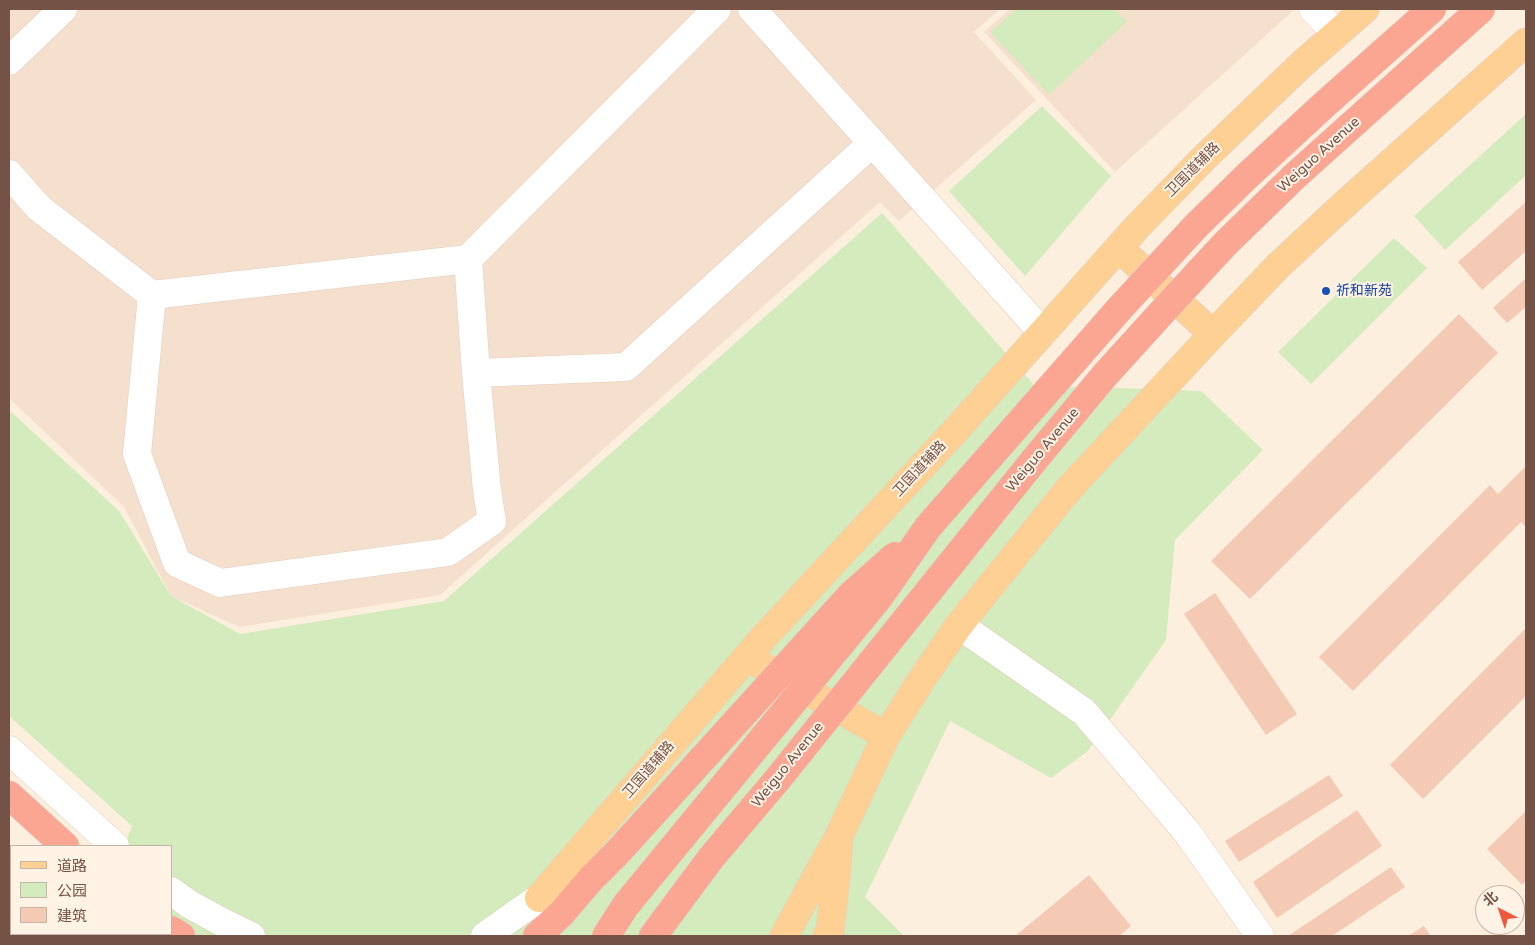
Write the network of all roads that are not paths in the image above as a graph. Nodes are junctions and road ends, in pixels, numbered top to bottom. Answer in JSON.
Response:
{"nodes":[{"id":1,"x":63,"y":9,"type":"edge"},
{"id":2,"x":717,"y":9,"type":"edge"},
{"id":3,"x":752,"y":9,"type":"edge"},
{"id":4,"x":1313,"y":9,"type":"edge"},
{"id":5,"x":1365,"y":9,"type":"edge"},
{"id":6,"x":1432,"y":9,"type":"edge"},
{"id":7,"x":1482,"y":9,"type":"edge"},
{"id":8,"x":1337,"y":34,"type":"junction"},
{"id":9,"x":1526,"y":42,"type":"edge"},
{"id":10,"x":9,"y":61,"type":"edge"},
{"id":11,"x":872,"y":143,"type":"junction"},
{"id":12,"x":9,"y":174,"type":"edge"},
{"id":13,"x":1119,"y":248,"type":"junction"},
{"id":14,"x":468,"y":259,"type":"junction"},
{"id":15,"x":152,"y":295,"type":"junction"},
{"id":16,"x":1043,"y":333,"type":"junction"},
{"id":17,"x":1213,"y":334,"type":"junction"},
{"id":18,"x":476,"y":373,"type":"junction"},
{"id":19,"x":928,"y":527,"type":"junction"},
{"id":20,"x":959,"y":625,"type":"junction"},
{"id":21,"x":747,"y":657,"type":"junction"},
{"id":22,"x":886,"y":736,"type":"junction"},
{"id":23,"x":9,"y":750,"type":"edge"},
{"id":24,"x":9,"y":795,"type":"edge"},
{"id":25,"x":839,"y":836,"type":"junction"},
{"id":26,"x":64,"y":845,"type":"edge"},
{"id":27,"x":114,"y":845,"type":"edge"},
{"id":28,"x":617,"y":853,"type":"junction"},
{"id":29,"x":172,"y":892,"type":"edge"},
{"id":30,"x":539,"y":898,"type":"junction"},
{"id":31,"x":213,"y":929,"type":"edge"},
{"id":32,"x":251,"y":936,"type":"edge"},
{"id":33,"x":485,"y":936,"type":"edge"},
{"id":34,"x":515,"y":936,"type":"edge"},
{"id":35,"x":537,"y":936,"type":"edge"},
{"id":36,"x":559,"y":936,"type":"edge"},
{"id":37,"x":606,"y":936,"type":"edge"},
{"id":38,"x":653,"y":936,"type":"edge"},
{"id":39,"x":784,"y":936,"type":"edge"},
{"id":40,"x":827,"y":936,"type":"edge"},
{"id":41,"x":1260,"y":936,"type":"edge"}],
"edges":[{"from":1,"to":10,"type":"street"},
{"from":2,"to":14,"type":"street"},
{"from":3,"to":11,"type":"street"},
{"from":4,"to":8,"type":"street"},
{"from":5,"to":8,"type":"main road","name":"卫国道辅路"},
{"from":6,"to":19,"type":"highway","bridge":true},
{"from":7,"to":38,"type":"highway","name":"Weiguo Avenue","bridge":true},
{"from":8,"to":13,"type":"main road","name":"卫国道辅路"},
{"from":9,"to":17,"type":"main road"},
{"from":11,"to":16,"type":"street"},
{"from":11,"to":18,"type":"street"},
{"from":12,"to":15,"type":"street"},
{"from":13,"to":16,"type":"main road","name":"卫国道辅路"},
{"from":13,"to":17,"type":"main road"},
{"from":14,"to":15,"type":"street"},
{"from":14,"to":18,"type":"street"},
{"from":15,"to":18,"type":"street"},
{"from":16,"to":21,"type":"main road","name":"卫国道辅路"},
{"from":17,"to":20,"type":"main road"},
{"from":19,"to":28,"type":"highway","bridge":true},
{"from":19,"to":37,"type":"highway","bridge":true},
{"from":20,"to":22,"type":"main road"},
{"from":20,"to":41,"type":"street"},
{"from":21,"to":22,"type":"main road"},
{"from":21,"to":30,"type":"main road","name":"卫国道辅路"},
{"from":22,"to":25,"type":"main road"},
{"from":23,"to":27,"type":"street"},
{"from":24,"to":26,"type":"highway"},
{"from":25,"to":39,"type":"main road"},
{"from":25,"to":40,"type":"main road"},
{"from":28,"to":35,"type":"highway"},
{"from":28,"to":36,"type":"highway"},
{"from":29,"to":31,"type":"street"},
{"from":30,"to":33,"type":"street","name":"卫国道辅路"},
{"from":30,"to":34,"type":"street"},
{"from":31,"to":32,"type":"street"}]}
